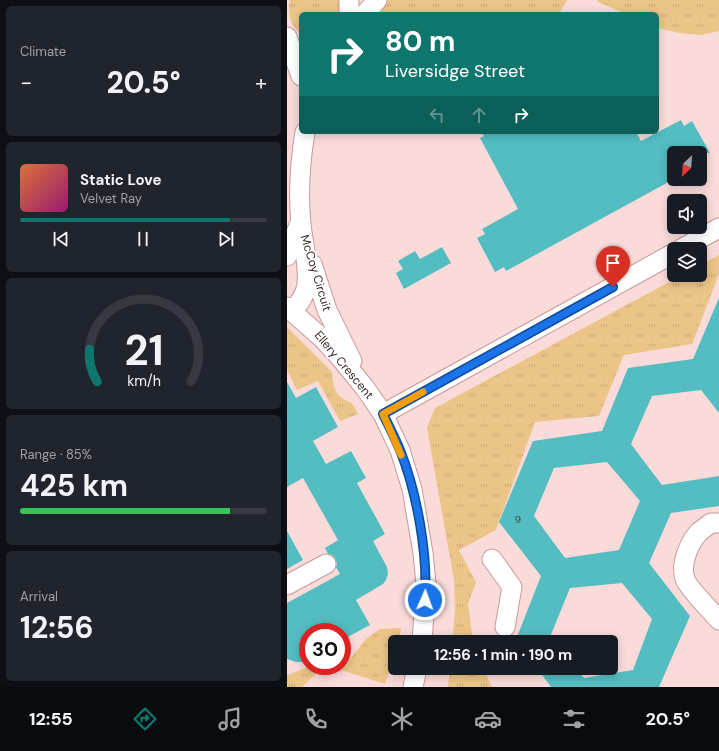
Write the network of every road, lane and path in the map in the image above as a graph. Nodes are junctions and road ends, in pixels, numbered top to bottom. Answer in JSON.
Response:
{"nodes":[{"id":1,"x":349,"y":0,"type":"edge"},
{"id":2,"x":377,"y":0,"type":"edge"},
{"id":3,"x":349,"y":12,"type":"edge"},
{"id":4,"x":367,"y":12,"type":"edge"},
{"id":5,"x":287,"y":29,"type":"edge"},
{"id":6,"x":287,"y":37,"type":"edge"},
{"id":7,"x":299,"y":38,"type":"edge"},
{"id":8,"x":299,"y":70,"type":"edge"},
{"id":9,"x":305,"y":134,"type":"edge"},
{"id":10,"x":301,"y":222,"type":"junction"},
{"id":11,"x":719,"y":228,"type":"edge"},
{"id":12,"x":694,"y":242,"type":"edge"},
{"id":13,"x":287,"y":256,"type":"edge"},
{"id":14,"x":667,"y":257,"type":"edge"},
{"id":15,"x":290,"y":309,"type":"edge"},
{"id":16,"x":365,"y":388,"type":"junction"},
{"id":17,"x":383,"y":414,"type":"junction"},
{"id":18,"x":719,"y":523,"type":"edge"},
{"id":19,"x":493,"y":559,"type":"dead end"},
{"id":20,"x":326,"y":564,"type":"dead end"},
{"id":21,"x":287,"y":585,"type":"edge"},
{"id":22,"x":719,"y":620,"type":"edge"},
{"id":23,"x":505,"y":627,"type":"dead end"},
{"id":24,"x":422,"y":635,"type":"edge"},
{"id":25,"x":416,"y":675,"type":"edge"},
{"id":26,"x":413,"y":687,"type":"edge"}],
"edges":[{"from":1,"to":3,"type":"street"},
{"from":2,"to":4,"type":"street"},
{"from":5,"to":7,"type":"street"},
{"from":6,"to":8,"type":"street"},
{"from":9,"to":10,"type":"street","name":"McCoy Circuit"},
{"from":10,"to":13,"type":"street","name":"McCoy Circuit"},
{"from":10,"to":15,"type":"street","name":"McCoy Circuit"},
{"from":10,"to":16,"type":"street","name":"McCoy Circuit"},
{"from":11,"to":12,"type":"street"},
{"from":14,"to":17,"type":"street"},
{"from":15,"to":16,"type":"street","name":"Ellery Crescent"},
{"from":16,"to":17,"type":"street","name":"Ellery Crescent"},
{"from":17,"to":24,"type":"street","name":"Ellery Crescent"},
{"from":18,"to":22,"type":"street"},
{"from":19,"to":23,"type":"street"},
{"from":20,"to":21,"type":"street"},
{"from":25,"to":26,"type":"street"}]}
